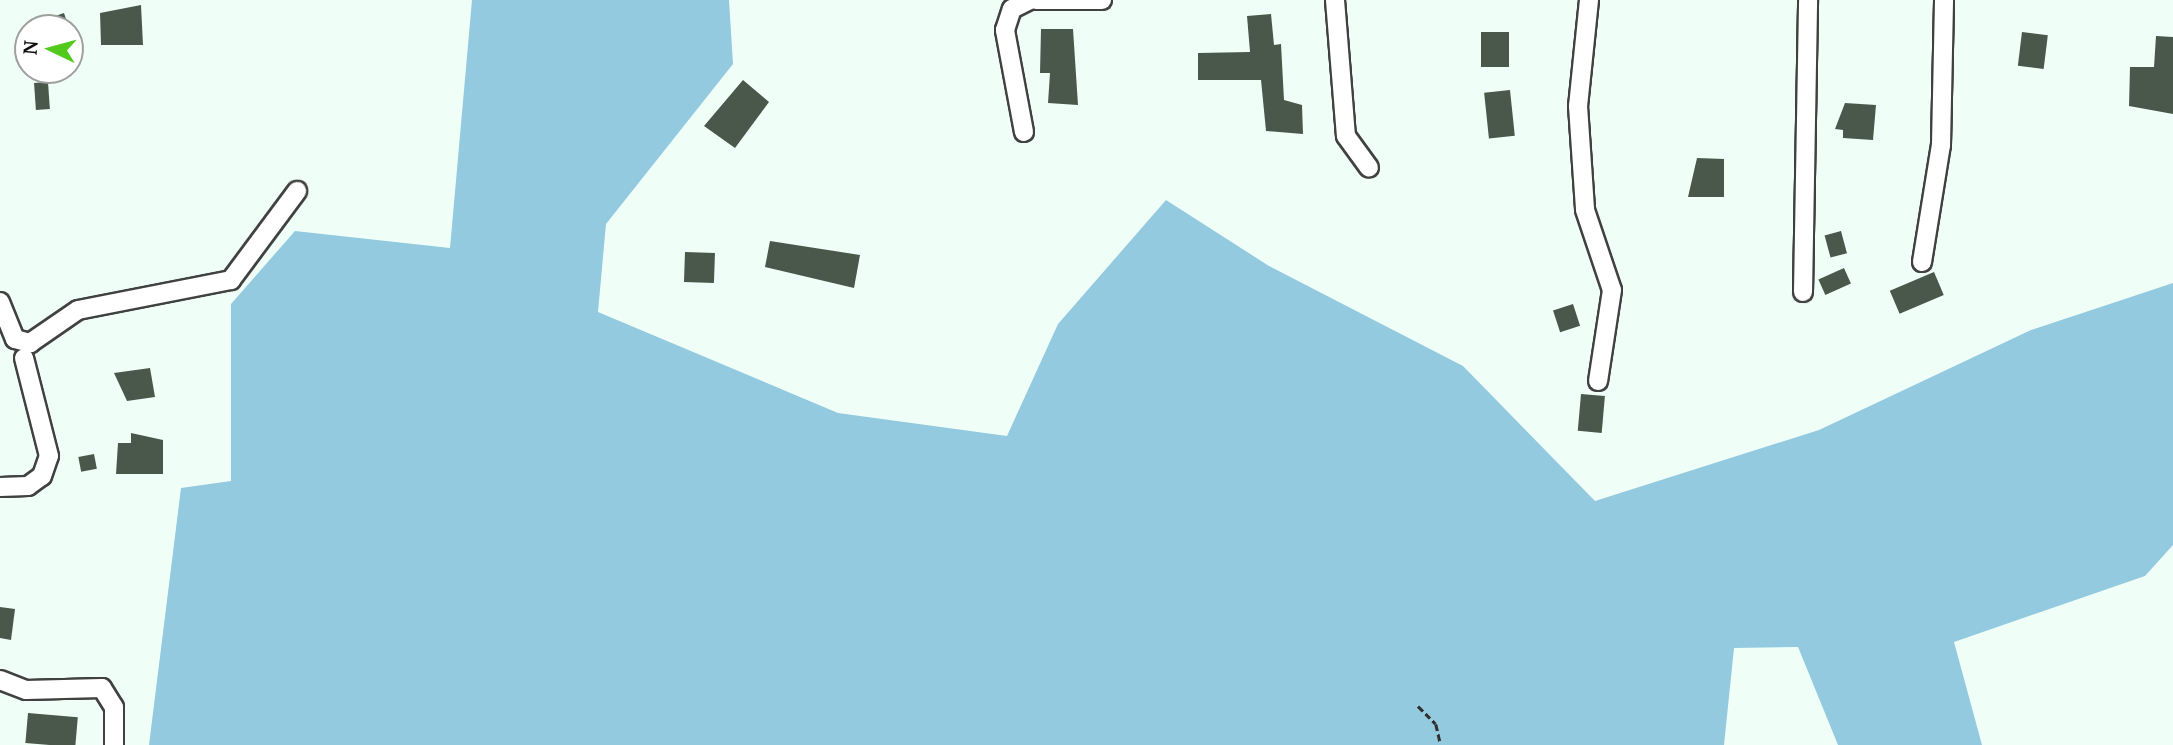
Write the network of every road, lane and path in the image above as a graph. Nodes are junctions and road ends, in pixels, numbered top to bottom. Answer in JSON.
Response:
{"nodes":[{"id":1,"x":1030,"y":0,"type":"edge"},
{"id":2,"x":1036,"y":0,"type":"edge"},
{"id":3,"x":1102,"y":0,"type":"edge"},
{"id":4,"x":1335,"y":0,"type":"edge"},
{"id":5,"x":1588,"y":0,"type":"edge"},
{"id":6,"x":1808,"y":0,"type":"edge"},
{"id":7,"x":1944,"y":0,"type":"edge"},
{"id":8,"x":1024,"y":132,"type":"dead end"},
{"id":9,"x":1369,"y":168,"type":"dead end"},
{"id":10,"x":297,"y":191,"type":"dead end"},
{"id":11,"x":1922,"y":262,"type":"dead end"},
{"id":12,"x":1803,"y":292,"type":"dead end"},
{"id":13,"x":0,"y":302,"type":"edge"},
{"id":14,"x":24,"y":358,"type":"dead end"},
{"id":15,"x":1598,"y":381,"type":"dead end"},
{"id":16,"x":0,"y":487,"type":"edge"},
{"id":17,"x":0,"y":680,"type":"edge"},
{"id":18,"x":1418,"y":706,"type":"dead end"},
{"id":19,"x":114,"y":745,"type":"edge"},
{"id":20,"x":1441,"y":745,"type":"edge"}],
"edges":[{"from":1,"to":8,"type":"street"},
{"from":2,"to":3,"type":"street"},
{"from":4,"to":9,"type":"street"},
{"from":5,"to":15,"type":"street"},
{"from":6,"to":12,"type":"street"},
{"from":7,"to":11,"type":"street"},
{"from":10,"to":13,"type":"street"},
{"from":14,"to":16,"type":"street"},
{"from":17,"to":19,"type":"street"},
{"from":18,"to":20,"type":"path"}]}
